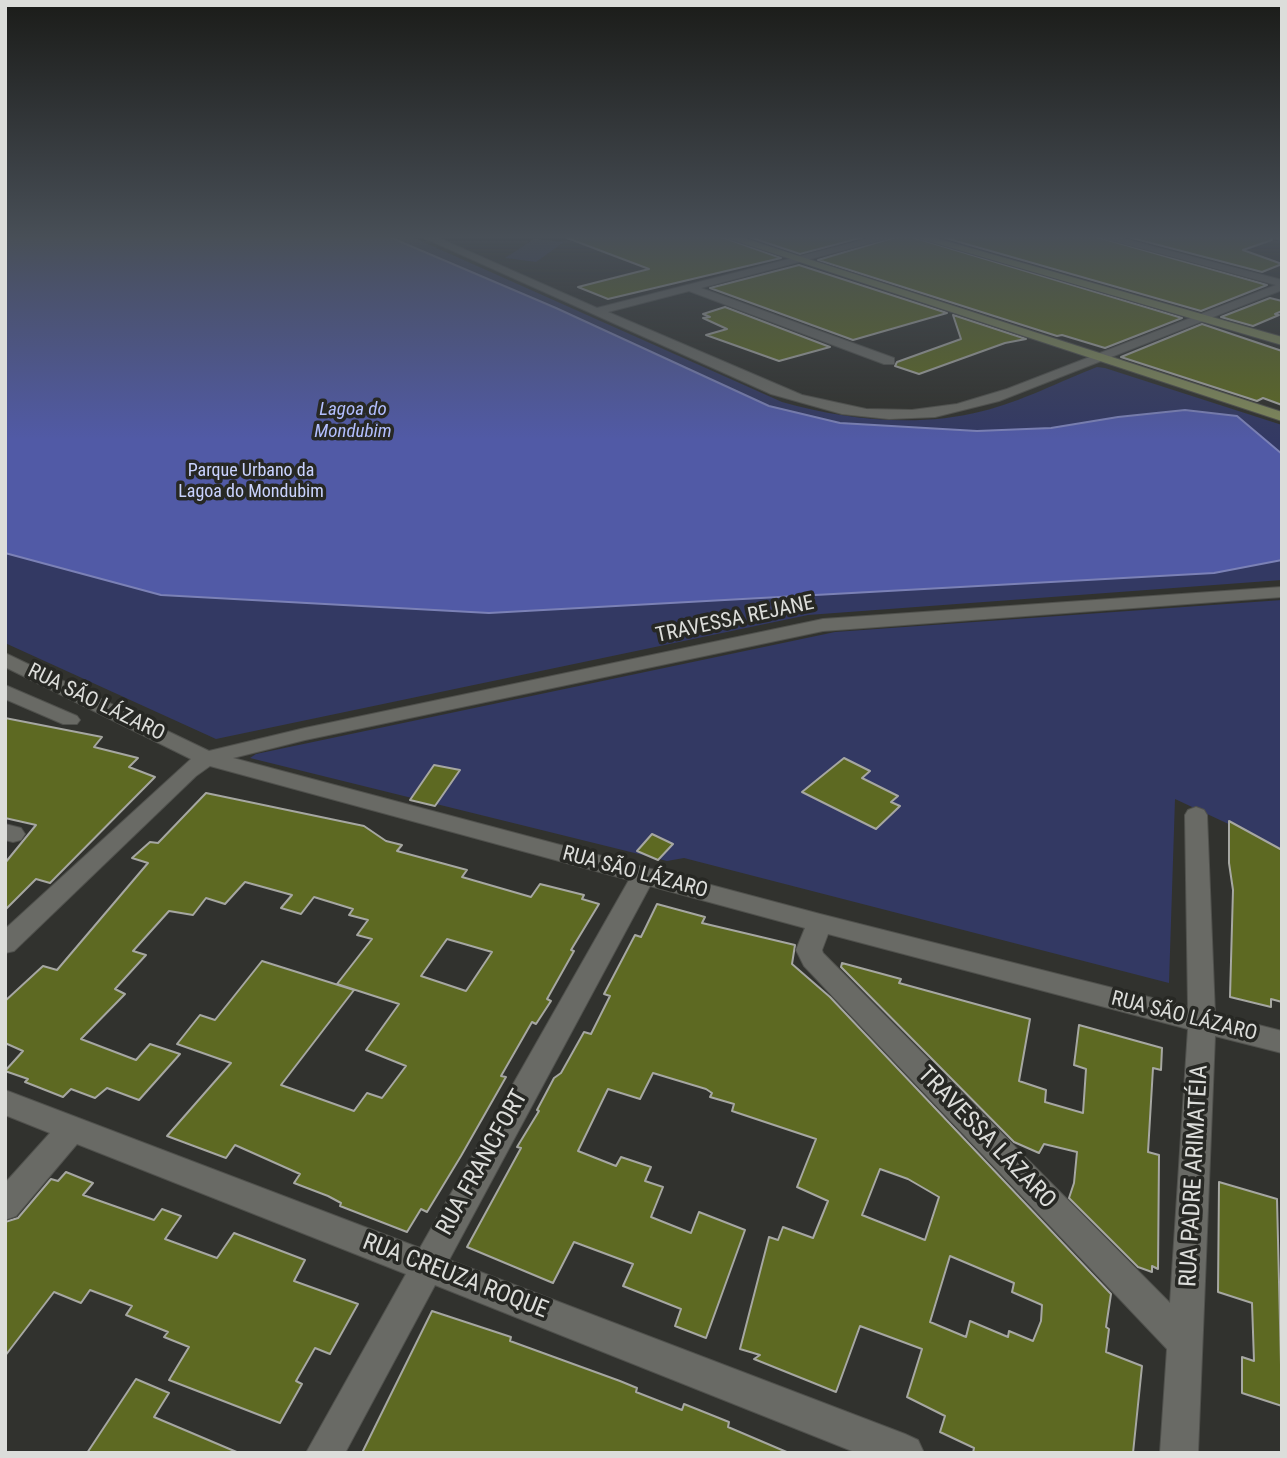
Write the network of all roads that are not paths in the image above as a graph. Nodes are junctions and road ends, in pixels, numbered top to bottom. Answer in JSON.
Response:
{"nodes":[{"id":1,"x":577,"y":304,"type":"edge"},
{"id":2,"x":629,"y":304,"type":"edge"},
{"id":3,"x":735,"y":304,"type":"edge"},
{"id":4,"x":935,"y":304,"type":"edge"},
{"id":5,"x":1152,"y":304,"type":"edge"},
{"id":6,"x":1234,"y":304,"type":"edge"},
{"id":7,"x":595,"y":312,"type":"junction"},
{"id":8,"x":1200,"y":318,"type":"junction"},
{"id":9,"x":1282,"y":341,"type":"edge"},
{"id":10,"x":1100,"y":357,"type":"junction"},
{"id":11,"x":889,"y":361,"type":"dead end"},
{"id":12,"x":1282,"y":417,"type":"edge"},
{"id":13,"x":1282,"y":592,"type":"edge"},
{"id":14,"x":5,"y":659,"type":"edge"},
{"id":15,"x":5,"y":691,"type":"edge"},
{"id":16,"x":70,"y":720,"type":"dead end"},
{"id":17,"x":207,"y":758,"type":"junction"},
{"id":18,"x":1196,"y":815,"type":"dead end"},
{"id":19,"x":644,"y":876,"type":"junction"},
{"id":20,"x":820,"y":923,"type":"junction"},
{"id":21,"x":5,"y":944,"type":"edge"},
{"id":22,"x":1202,"y":1022,"type":"junction"},
{"id":23,"x":1282,"y":1042,"type":"edge"},
{"id":24,"x":5,"y":1102,"type":"edge"},
{"id":25,"x":73,"y":1127,"type":"junction"},
{"id":26,"x":5,"y":1206,"type":"edge"},
{"id":27,"x":426,"y":1266,"type":"junction"},
{"id":28,"x":1186,"y":1344,"type":"junction"},
{"id":29,"x":325,"y":1453,"type":"edge"},
{"id":30,"x":905,"y":1453,"type":"edge"},
{"id":31,"x":1179,"y":1453,"type":"edge"}],
"edges":[{"from":1,"to":7,"type":"street"},
{"from":2,"to":7,"type":"street"},
{"from":3,"to":11,"type":"street"},
{"from":4,"to":10,"type":"main road"},
{"from":5,"to":8,"type":"main road"},
{"from":6,"to":8,"type":"street"},
{"from":7,"to":10,"type":"street"},
{"from":8,"to":9,"type":"main road"},
{"from":8,"to":10,"type":"street"},
{"from":10,"to":12,"type":"main road"},
{"from":13,"to":17,"type":"street","name":"TRAVESSA REJANE"},
{"from":14,"to":17,"type":"street","name":"RUA SÃO LÁZARO"},
{"from":15,"to":16,"type":"street"},
{"from":17,"to":19,"type":"street","name":"RUA SÃO LÁZARO"},
{"from":17,"to":21,"type":"street"},
{"from":18,"to":22,"type":"street","name":"RUA PADRE ARIMATÉIA"},
{"from":19,"to":20,"type":"street","name":"RUA SÃO LÁZARO"},
{"from":19,"to":27,"type":"street","name":"RUA FRANCFORT"},
{"from":20,"to":22,"type":"street","name":"RUA SÃO LÁZARO"},
{"from":20,"to":28,"type":"street","name":"TRAVESSA LÁZARO"},
{"from":22,"to":23,"type":"street","name":"RUA SÃO LÁZARO"},
{"from":22,"to":28,"type":"street","name":"RUA PADRE ARIMATÉIA"},
{"from":24,"to":25,"type":"street","name":"RUA CREUZA ROQUE"},
{"from":25,"to":26,"type":"street"},
{"from":25,"to":27,"type":"street","name":"RUA CREUZA ROQUE"},
{"from":27,"to":29,"type":"street","name":"RUA FRANCFORT"},
{"from":27,"to":30,"type":"street","name":"RUA CREUZA ROQUE"},
{"from":28,"to":31,"type":"street","name":"RUA PADRE ARIMATÉIA"}]}
